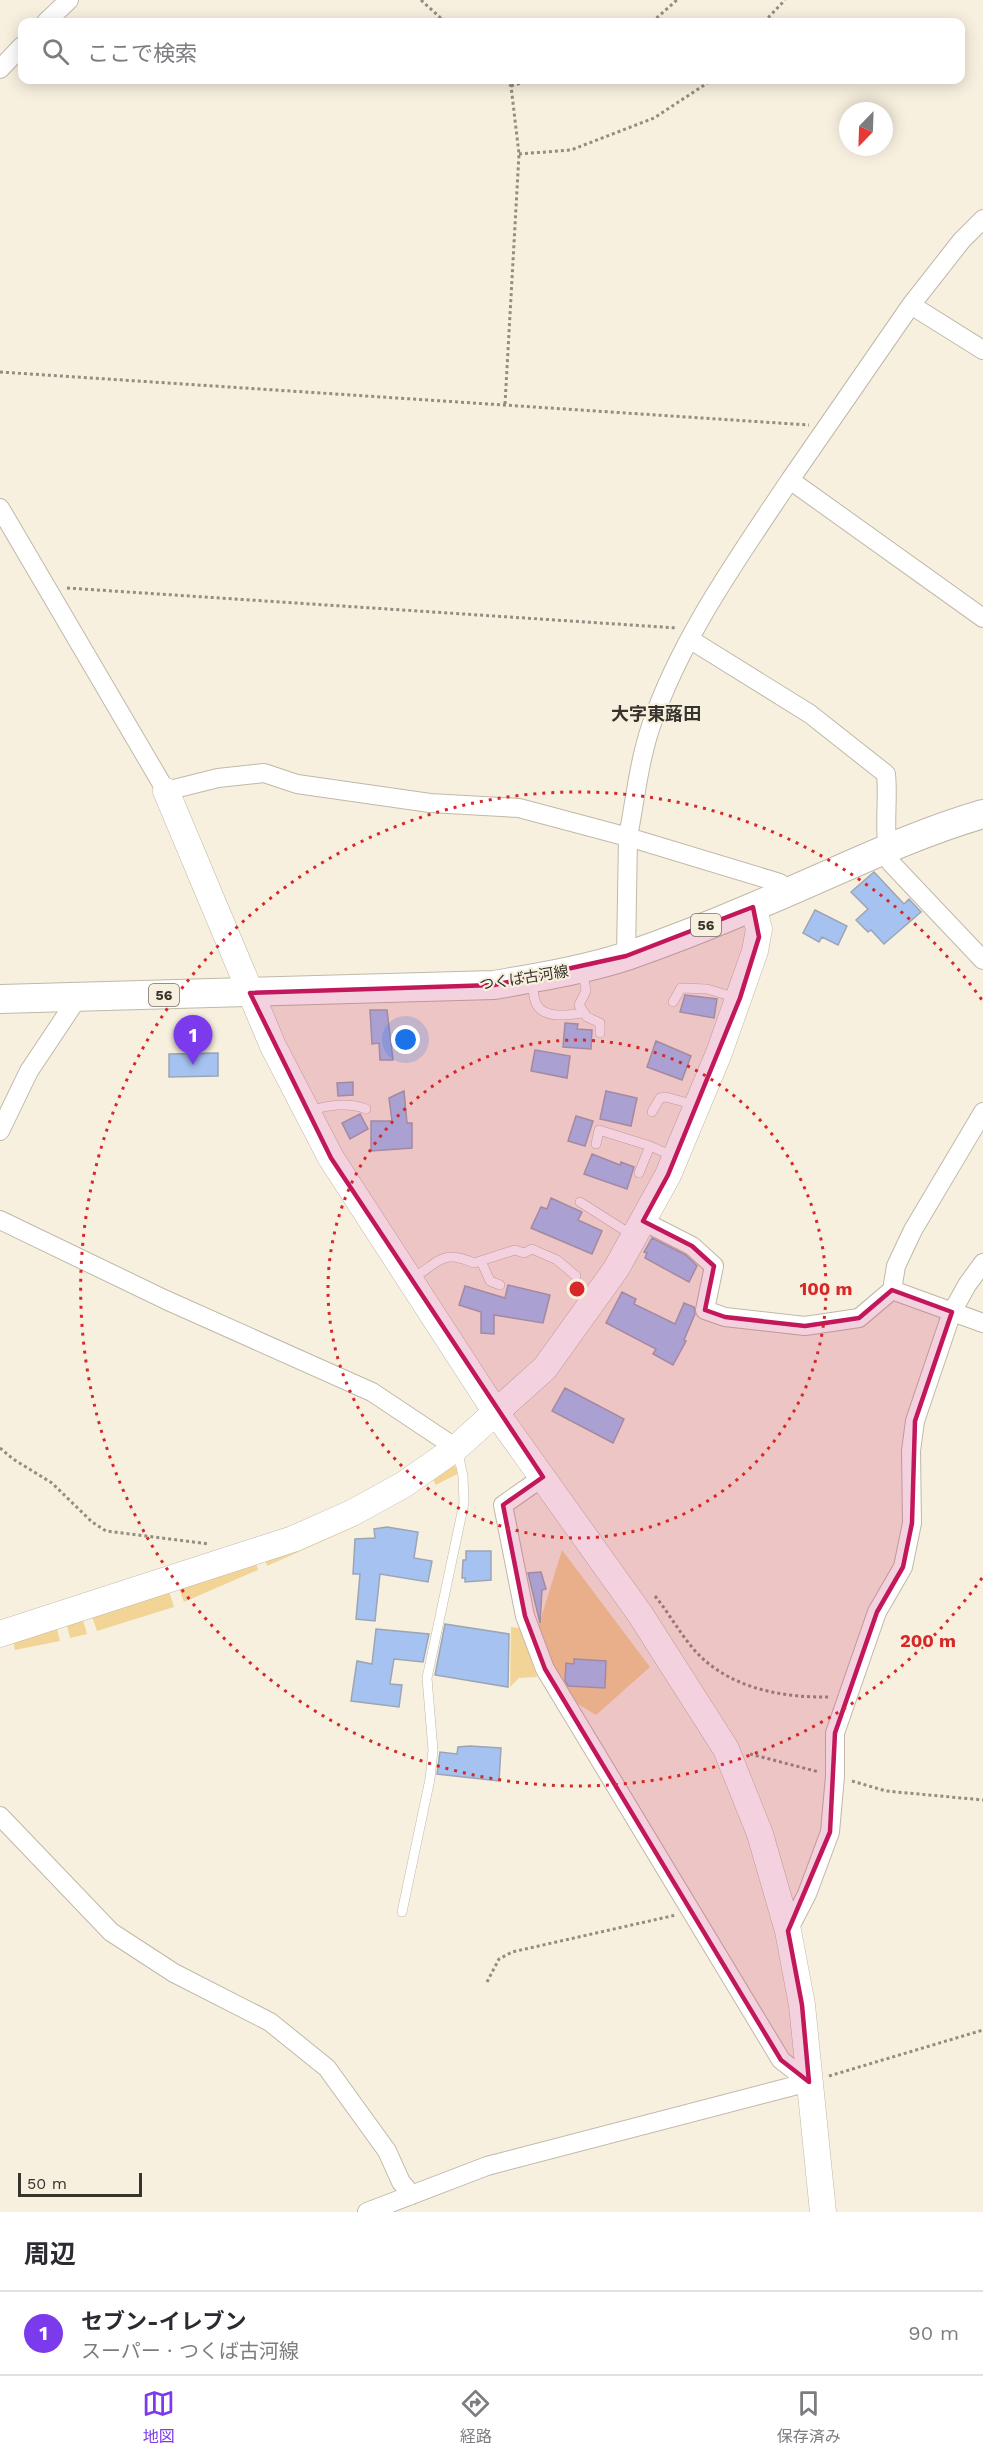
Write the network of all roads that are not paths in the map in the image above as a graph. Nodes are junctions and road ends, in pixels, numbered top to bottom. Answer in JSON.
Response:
{"nodes":[{"id":1,"x":69,"y":0,"type":"edge"},
{"id":2,"x":50,"y":18,"type":"edge"},
{"id":3,"x":18,"y":50,"type":"edge"},
{"id":4,"x":0,"y":69,"type":"edge"},
{"id":5,"x":983,"y":219,"type":"edge"},
{"id":6,"x":911,"y":305,"type":"junction"},
{"id":7,"x":983,"y":351,"type":"edge"},
{"id":8,"x":790,"y":480,"type":"junction"},
{"id":9,"x":0,"y":508,"type":"edge"},
{"id":10,"x":983,"y":618,"type":"edge"},
{"id":11,"x":694,"y":634,"type":"junction"},
{"id":12,"x":166,"y":791,"type":"junction"},
{"id":13,"x":983,"y":814,"type":"edge"},
{"id":14,"x":628,"y":837,"type":"junction"},
{"id":15,"x":887,"y":848,"type":"junction"},
{"id":16,"x":787,"y":893,"type":"junction"},
{"id":17,"x":753,"y":907,"type":"junction"},
{"id":18,"x":626,"y":956,"type":"junction"},
{"id":19,"x":983,"y":960,"type":"edge"},
{"id":20,"x":582,"y":968,"type":"junction"},
{"id":21,"x":530,"y":979,"type":"junction"},
{"id":22,"x":250,"y":993,"type":"junction"},
{"id":23,"x":740,"y":998,"type":"junction"},
{"id":24,"x":0,"y":999,"type":"edge"},
{"id":25,"x":77,"y":999,"type":"junction"},
{"id":26,"x":673,"y":1002,"type":"dead end"},
{"id":27,"x":582,"y":1012,"type":"junction"},
{"id":28,"x":600,"y":1033,"type":"dead end"},
{"id":29,"x":698,"y":1106,"type":"junction"},
{"id":30,"x":366,"y":1109,"type":"dead end"},
{"id":31,"x":307,"y":1112,"type":"junction"},
{"id":32,"x":652,"y":1112,"type":"dead end"},
{"id":33,"x":983,"y":1112,"type":"edge"},
{"id":34,"x":0,"y":1131,"type":"edge"},
{"id":35,"x":596,"y":1144,"type":"dead end"},
{"id":36,"x":650,"y":1146,"type":"junction"},
{"id":37,"x":676,"y":1157,"type":"junction"},
{"id":38,"x":639,"y":1173,"type":"dead end"},
{"id":39,"x":580,"y":1202,"type":"dead end"},
{"id":40,"x":0,"y":1220,"type":"edge"},
{"id":41,"x":638,"y":1228,"type":"junction"},
{"id":42,"x":481,"y":1260,"type":"junction"},
{"id":43,"x":983,"y":1263,"type":"edge"},
{"id":44,"x":576,"y":1276,"type":"dead end"},
{"id":45,"x":410,"y":1280,"type":"junction"},
{"id":46,"x":500,"y":1285,"type":"dead end"},
{"id":47,"x":892,"y":1290,"type":"junction"},
{"id":48,"x":952,"y":1312,"type":"junction"},
{"id":49,"x":983,"y":1323,"type":"edge"},
{"id":50,"x":497,"y":1414,"type":"junction"},
{"id":51,"x":456,"y":1448,"type":"junction"},
{"id":52,"x":543,"y":1477,"type":"junction"},
{"id":53,"x":0,"y":1634,"type":"edge"},
{"id":54,"x":0,"y":1816,"type":"edge"},
{"id":55,"x":402,"y":1912,"type":"dead end"},
{"id":56,"x":788,"y":1931,"type":"junction"},
{"id":57,"x":808,"y":2082,"type":"junction"},
{"id":58,"x":412,"y":2195,"type":"junction"},
{"id":59,"x":367,"y":2212,"type":"edge"},
{"id":60,"x":823,"y":2212,"type":"edge"}],
"edges":[{"from":1,"to":2,"type":"street"},
{"from":3,"to":4,"type":"street"},
{"from":5,"to":6,"type":"street"},
{"from":6,"to":7,"type":"street"},
{"from":6,"to":8,"type":"street"},
{"from":8,"to":10,"type":"street"},
{"from":8,"to":11,"type":"street"},
{"from":9,"to":12,"type":"street"},
{"from":11,"to":14,"type":"street"},
{"from":11,"to":15,"type":"street"},
{"from":12,"to":14,"type":"street"},
{"from":12,"to":22,"type":"street"},
{"from":13,"to":15,"type":"main road","name":"つくば古河線","number":"56"},
{"from":14,"to":16,"type":"street"},
{"from":14,"to":18,"type":"street"},
{"from":15,"to":16,"type":"main road","name":"つくば古河線","number":"56"},
{"from":15,"to":19,"type":"street"},
{"from":16,"to":17,"type":"main road","name":"つくば古河線","number":"56"},
{"from":17,"to":18,"type":"main road","name":"つくば古河線","number":"56"},
{"from":17,"to":23,"type":"street"},
{"from":18,"to":20,"type":"main road","name":"つくば古河線","number":"56"},
{"from":20,"to":21,"type":"main road","name":"つくば古河線","number":"56"},
{"from":20,"to":27,"type":"lane"},
{"from":21,"to":22,"type":"main road","name":"つくば古河線","number":"56"},
{"from":21,"to":27,"type":"lane"},
{"from":22,"to":25,"type":"main road","name":"つくば古河線","number":"56"},
{"from":22,"to":31,"type":"street"},
{"from":23,"to":26,"type":"lane"},
{"from":23,"to":29,"type":"street"},
{"from":24,"to":25,"type":"main road","name":"つくば古河線","number":"56"},
{"from":25,"to":34,"type":"street"},
{"from":27,"to":28,"type":"lane"},
{"from":29,"to":32,"type":"lane"},
{"from":29,"to":37,"type":"street"},
{"from":30,"to":31,"type":"lane"},
{"from":31,"to":45,"type":"street"},
{"from":33,"to":47,"type":"street"},
{"from":35,"to":36,"type":"lane"},
{"from":36,"to":37,"type":"lane"},
{"from":36,"to":38,"type":"lane"},
{"from":37,"to":41,"type":"street"},
{"from":39,"to":41,"type":"lane"},
{"from":40,"to":51,"type":"street"},
{"from":41,"to":47,"type":"street"},
{"from":41,"to":50,"type":"street"},
{"from":42,"to":44,"type":"lane"},
{"from":42,"to":45,"type":"lane"},
{"from":42,"to":46,"type":"lane"},
{"from":43,"to":48,"type":"street"},
{"from":45,"to":50,"type":"street"},
{"from":47,"to":48,"type":"street"},
{"from":48,"to":49,"type":"street"},
{"from":48,"to":56,"type":"street"},
{"from":50,"to":51,"type":"street"},
{"from":50,"to":52,"type":"street"},
{"from":51,"to":53,"type":"street"},
{"from":51,"to":55,"type":"lane"},
{"from":52,"to":56,"type":"street"},
{"from":52,"to":57,"type":"street"},
{"from":54,"to":58,"type":"street"},
{"from":56,"to":57,"type":"street"},
{"from":57,"to":58,"type":"street"},
{"from":57,"to":60,"type":"street"},
{"from":58,"to":59,"type":"street"}]}
